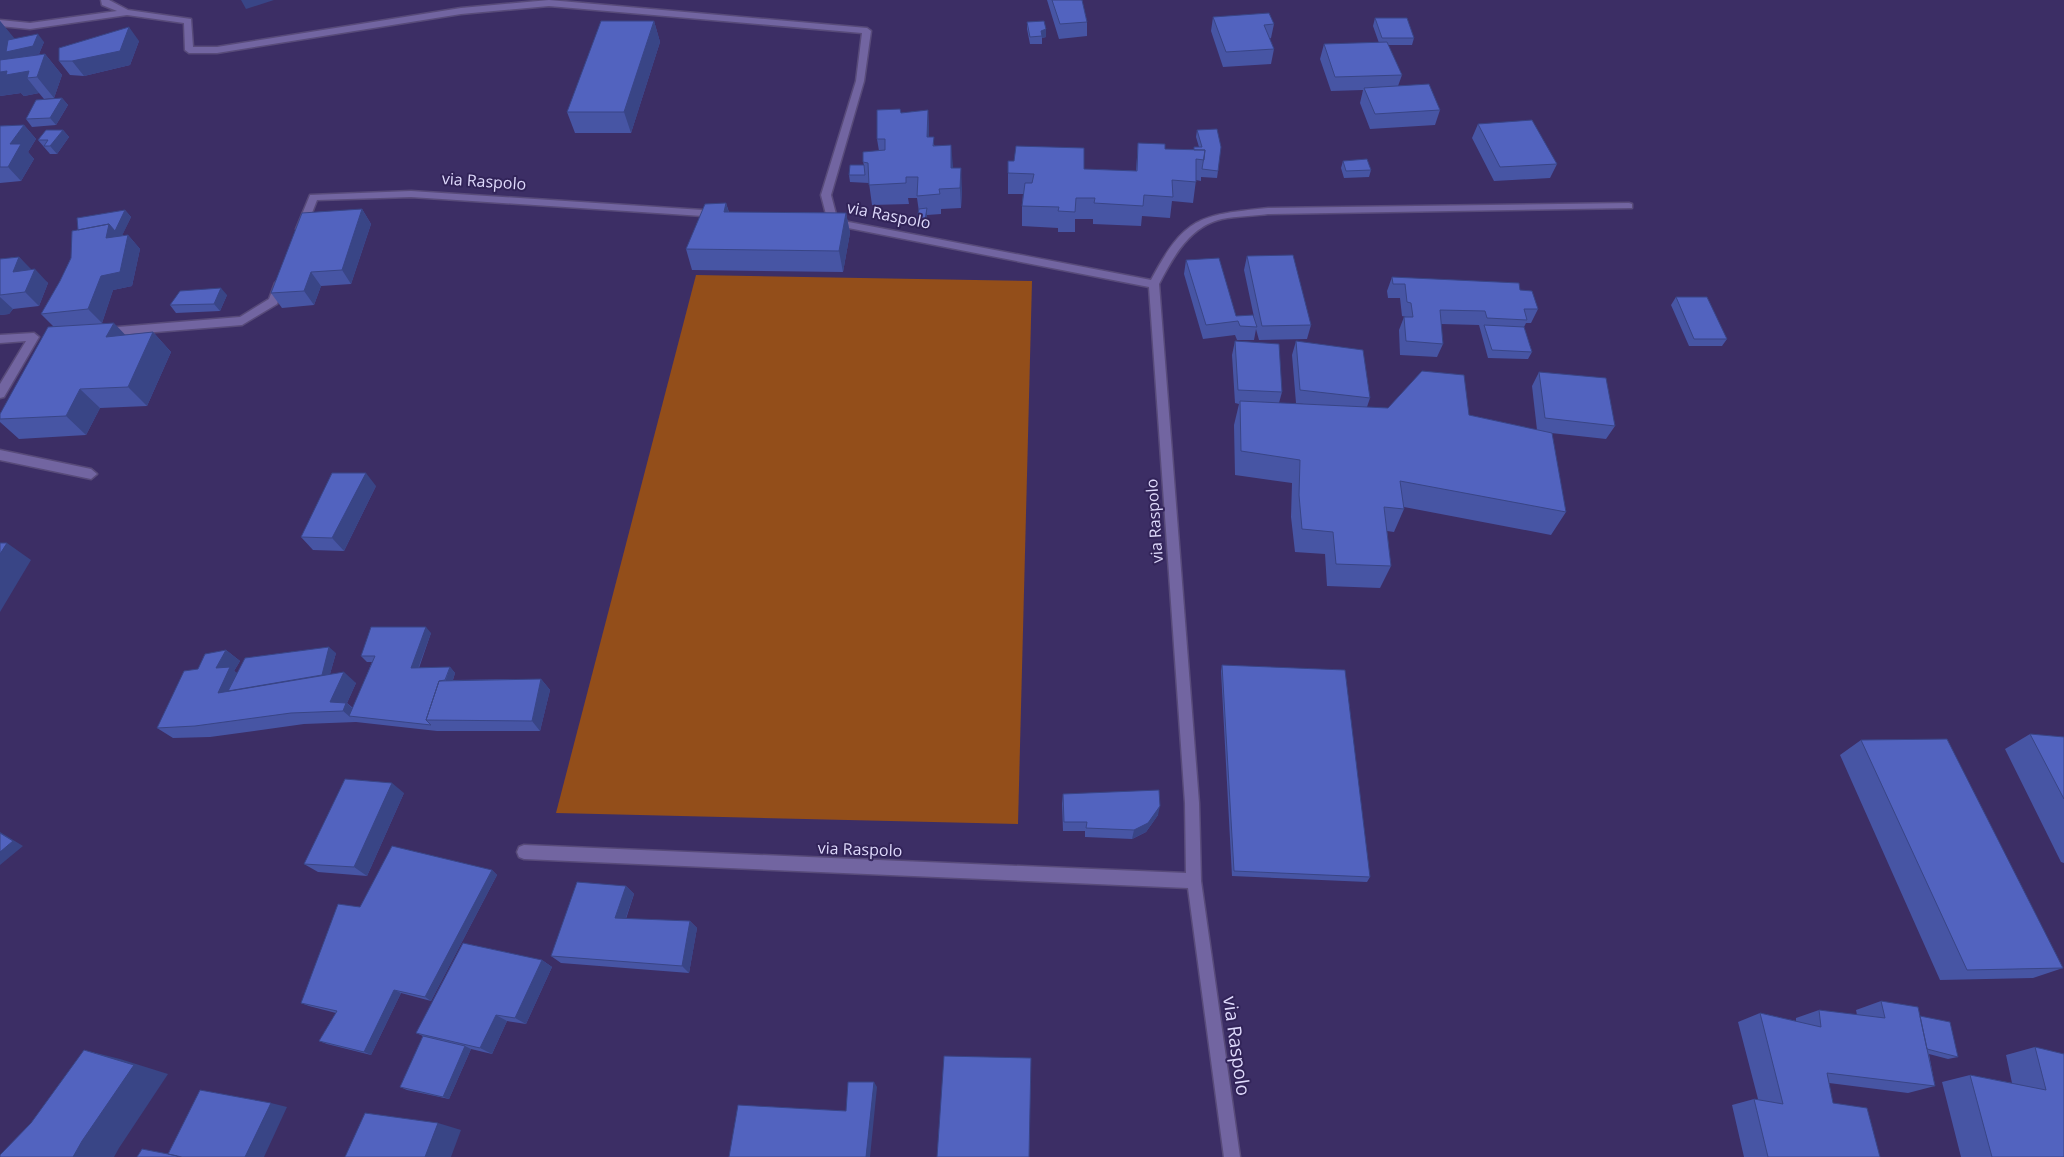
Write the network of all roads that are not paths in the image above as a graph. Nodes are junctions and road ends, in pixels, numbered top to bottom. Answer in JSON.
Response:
{"nodes":[{"id":1,"x":105,"y":0,"type":"edge"},
{"id":2,"x":128,"y":12,"type":"junction"},
{"id":3,"x":0,"y":23,"type":"edge"},
{"id":4,"x":1629,"y":206,"type":"dead end"},
{"id":5,"x":730,"y":215,"type":"edge"},
{"id":6,"x":818,"y":220,"type":"edge"},
{"id":7,"x":834,"y":222,"type":"junction"},
{"id":8,"x":296,"y":240,"type":"edge"},
{"id":9,"x":283,"y":275,"type":"edge"},
{"id":10,"x":1154,"y":284,"type":"junction"},
{"id":11,"x":95,"y":333,"type":"edge"},
{"id":12,"x":45,"y":336,"type":"edge"},
{"id":13,"x":34,"y":337,"type":"junction"},
{"id":14,"x":0,"y":339,"type":"edge"},
{"id":15,"x":0,"y":394,"type":"edge"},
{"id":16,"x":0,"y":455,"type":"edge"},
{"id":17,"x":91,"y":474,"type":"dead end"},
{"id":18,"x":524,"y":852,"type":"dead end"},
{"id":19,"x":1194,"y":881,"type":"junction"},
{"id":20,"x":1232,"y":1157,"type":"edge"}],
"edges":[{"from":1,"to":2,"type":"street"},
{"from":2,"to":3,"type":"street"},
{"from":2,"to":7,"type":"street"},
{"from":4,"to":10,"type":"street"},
{"from":5,"to":8,"type":"street","name":"via Raspolo"},
{"from":6,"to":7,"type":"street","name":"via Raspolo"},
{"from":7,"to":10,"type":"street","name":"via Raspolo"},
{"from":9,"to":11,"type":"street"},
{"from":10,"to":19,"type":"street","name":"via Raspolo"},
{"from":12,"to":13,"type":"street"},
{"from":13,"to":14,"type":"street"},
{"from":13,"to":15,"type":"street"},
{"from":16,"to":17,"type":"street"},
{"from":18,"to":19,"type":"street","name":"via Raspolo"},
{"from":19,"to":20,"type":"street","name":"via Raspolo"}]}
